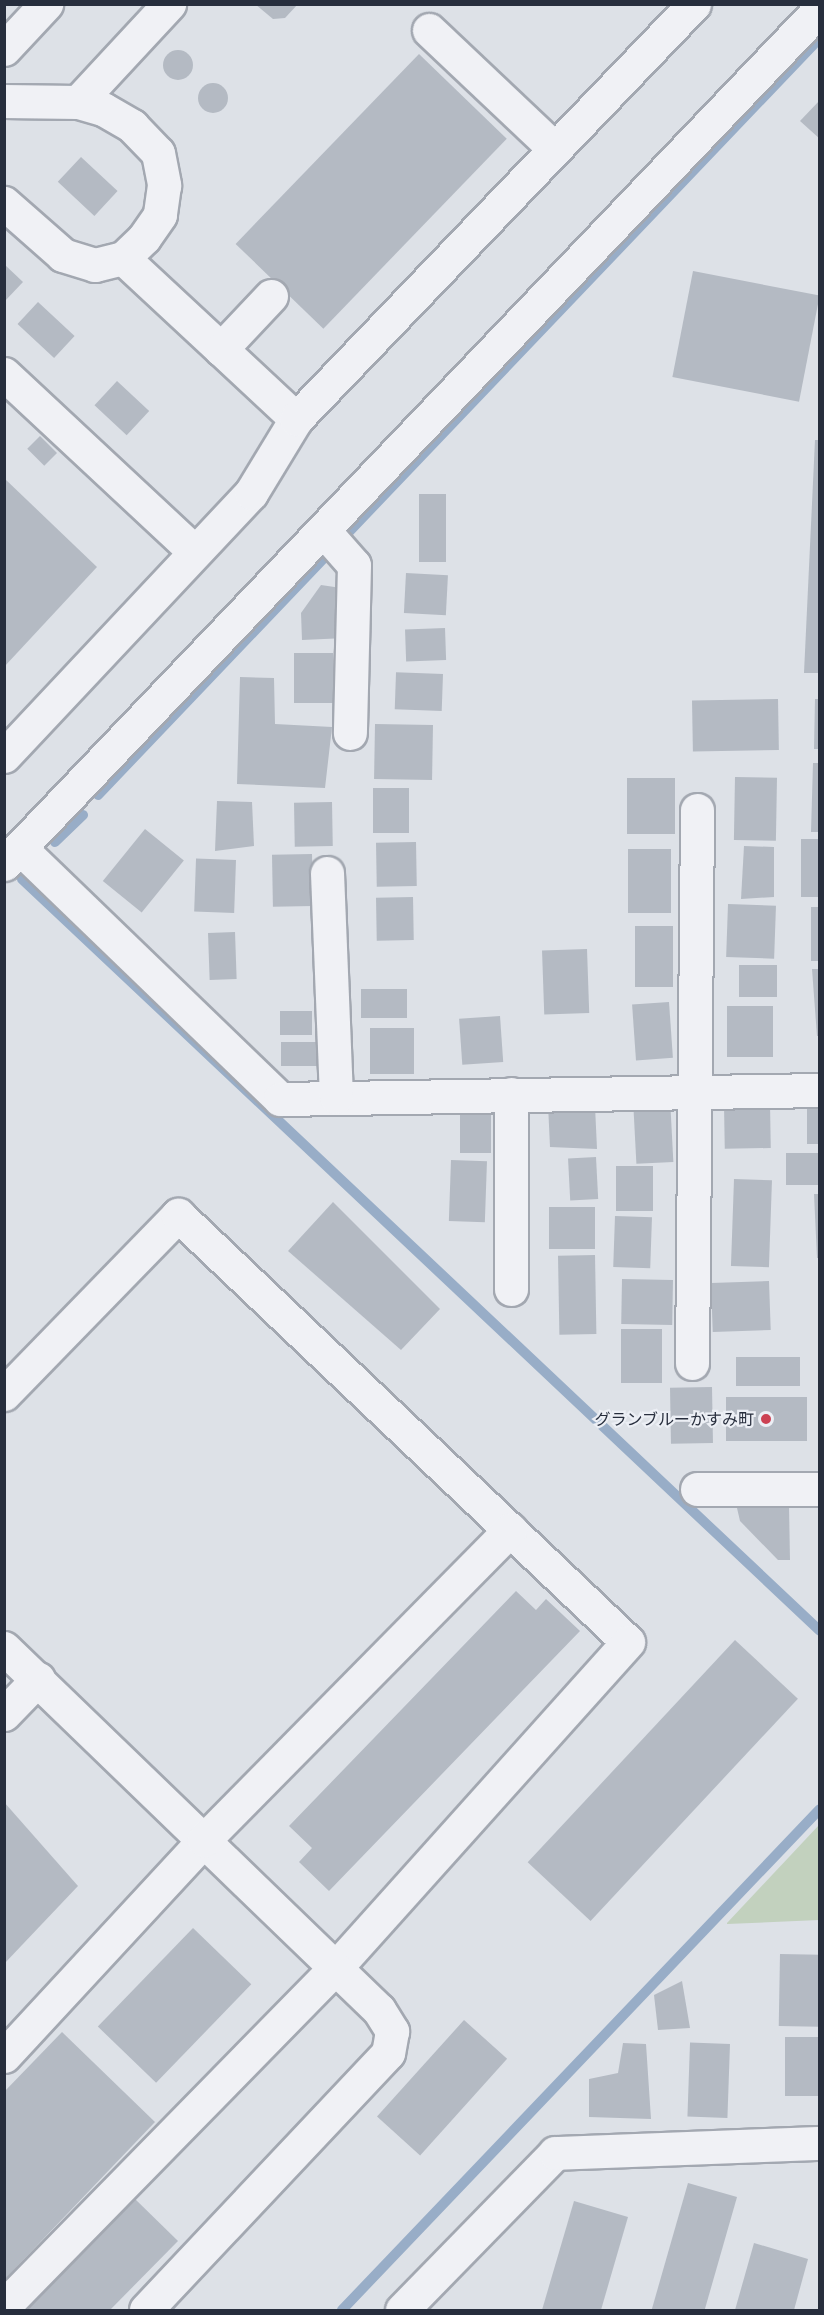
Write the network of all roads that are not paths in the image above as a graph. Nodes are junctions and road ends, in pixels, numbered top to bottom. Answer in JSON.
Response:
{"nodes":[{"id":1,"x":46,"y":4,"type":"edge"},
{"id":2,"x":169,"y":4,"type":"edge"},
{"id":3,"x":694,"y":4,"type":"edge"},
{"id":4,"x":819,"y":9,"type":"edge"},
{"id":5,"x":429,"y":30,"type":"dead end"},
{"id":6,"x":4,"y":49,"type":"edge"},
{"id":7,"x":4,"y":101,"type":"edge"},
{"id":8,"x":78,"y":102,"type":"junction"},
{"id":9,"x":555,"y":149,"type":"junction"},
{"id":10,"x":4,"y":203,"type":"edge"},
{"id":11,"x":123,"y":258,"type":"junction"},
{"id":12,"x":271,"y":296,"type":"dead end"},
{"id":13,"x":221,"y":349,"type":"junction"},
{"id":14,"x":4,"y":374,"type":"edge"},
{"id":15,"x":296,"y":419,"type":"junction"},
{"id":16,"x":337,"y":546,"type":"junction"},
{"id":17,"x":195,"y":552,"type":"junction"},
{"id":18,"x":350,"y":733,"type":"dead end"},
{"id":19,"x":4,"y":756,"type":"edge"},
{"id":20,"x":697,"y":810,"type":"dead end"},
{"id":21,"x":13,"y":856,"type":"edge"},
{"id":22,"x":327,"y":873,"type":"dead end"},
{"id":23,"x":694,"y":1089,"type":"junction"},
{"id":24,"x":819,"y":1090,"type":"edge"},
{"id":25,"x":511,"y":1095,"type":"junction"},
{"id":26,"x":336,"y":1097,"type":"junction"},
{"id":27,"x":511,"y":1289,"type":"dead end"},
{"id":28,"x":692,"y":1363,"type":"dead end"},
{"id":29,"x":4,"y":1394,"type":"edge"},
{"id":30,"x":697,"y":1489,"type":"dead end"},
{"id":31,"x":819,"y":1489,"type":"edge"},
{"id":32,"x":510,"y":1530,"type":"junction"},
{"id":33,"x":4,"y":1648,"type":"edge"},
{"id":34,"x":38,"y":1679,"type":"junction"},
{"id":35,"x":4,"y":1714,"type":"edge"},
{"id":36,"x":204,"y":1840,"type":"junction"},
{"id":37,"x":335,"y":1968,"type":"junction"},
{"id":38,"x":4,"y":2056,"type":"edge"},
{"id":39,"x":819,"y":2143,"type":"edge"},
{"id":40,"x":4,"y":2306,"type":"edge"},
{"id":41,"x":146,"y":2310,"type":"edge"},
{"id":42,"x":402,"y":2310,"type":"edge"}],
"edges":[{"from":1,"to":6,"type":"street"},
{"from":2,"to":8,"type":"street"},
{"from":3,"to":9,"type":"street"},
{"from":4,"to":16,"type":"street"},
{"from":5,"to":9,"type":"street"},
{"from":7,"to":8,"type":"street"},
{"from":8,"to":11,"type":"street"},
{"from":9,"to":15,"type":"street"},
{"from":10,"to":11,"type":"street"},
{"from":11,"to":13,"type":"street"},
{"from":12,"to":13,"type":"street"},
{"from":13,"to":15,"type":"street"},
{"from":14,"to":17,"type":"street"},
{"from":15,"to":17,"type":"street"},
{"from":16,"to":18,"type":"street"},
{"from":16,"to":21,"type":"street"},
{"from":17,"to":19,"type":"street"},
{"from":20,"to":23,"type":"street"},
{"from":21,"to":26,"type":"street"},
{"from":22,"to":26,"type":"street"},
{"from":23,"to":24,"type":"street"},
{"from":23,"to":25,"type":"street"},
{"from":23,"to":28,"type":"street"},
{"from":25,"to":26,"type":"street"},
{"from":25,"to":27,"type":"street"},
{"from":29,"to":32,"type":"street"},
{"from":30,"to":31,"type":"street"},
{"from":32,"to":36,"type":"street"},
{"from":32,"to":37,"type":"street"},
{"from":33,"to":34,"type":"street"},
{"from":34,"to":35,"type":"street"},
{"from":34,"to":36,"type":"street"},
{"from":36,"to":37,"type":"street"},
{"from":36,"to":38,"type":"street"},
{"from":37,"to":40,"type":"street"},
{"from":37,"to":41,"type":"street"},
{"from":39,"to":42,"type":"street"}]}
